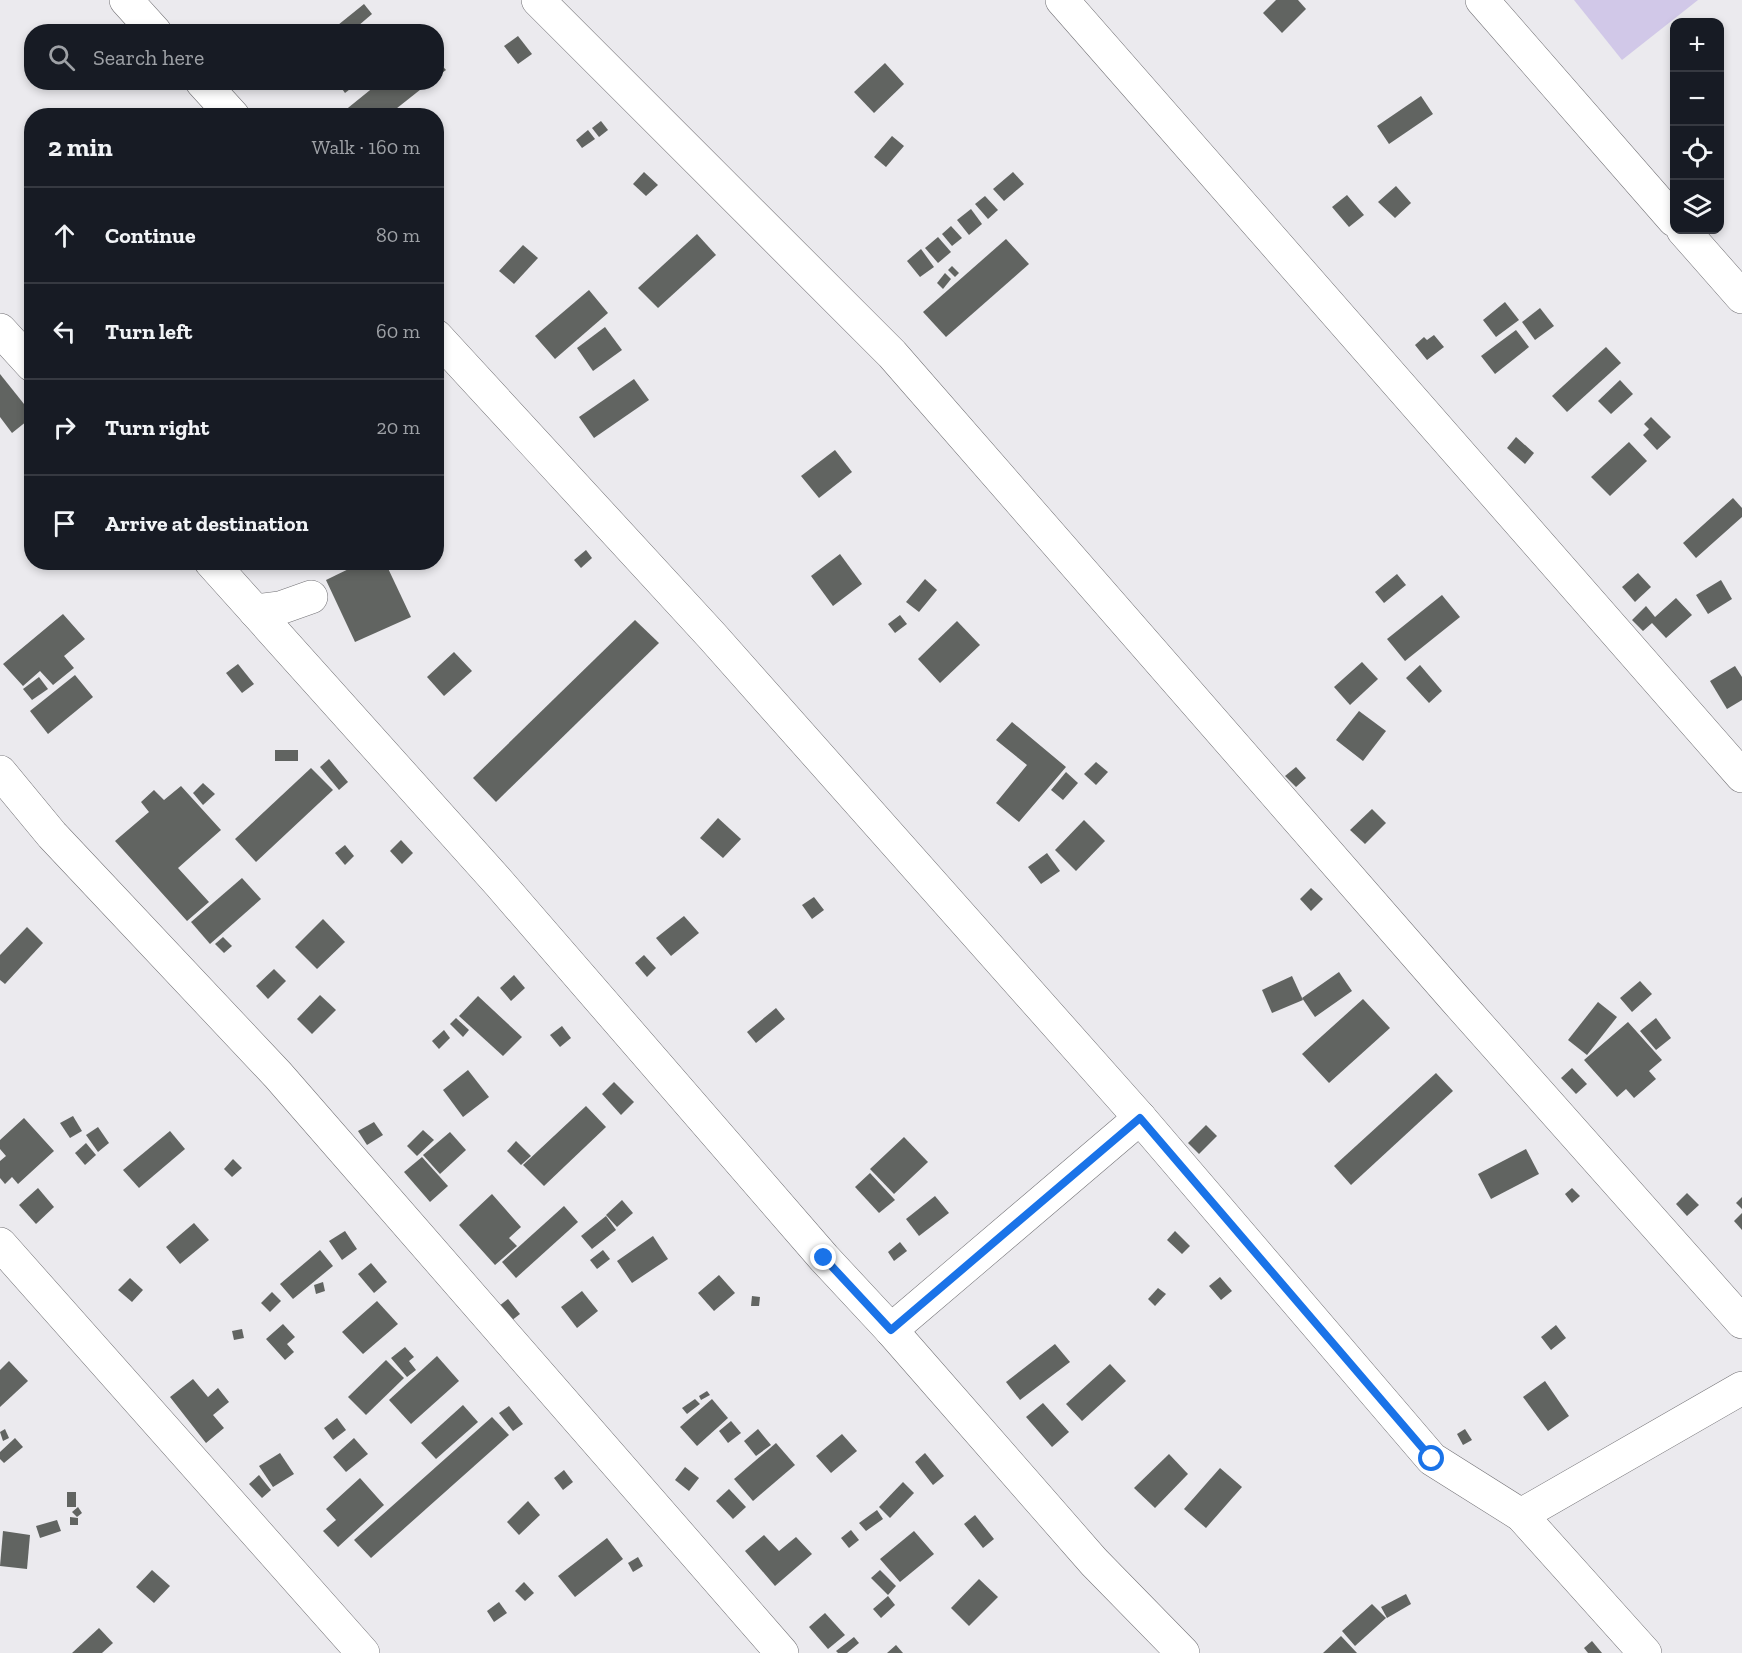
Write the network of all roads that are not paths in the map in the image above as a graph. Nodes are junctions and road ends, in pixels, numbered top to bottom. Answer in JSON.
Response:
{"nodes":[{"id":1,"x":126,"y":0,"type":"edge"},
{"id":2,"x":538,"y":0,"type":"edge"},
{"id":3,"x":1062,"y":0,"type":"edge"},
{"id":4,"x":1482,"y":0,"type":"edge"},
{"id":5,"x":148,"y":24,"type":"edge"},
{"id":6,"x":209,"y":90,"type":"edge"},
{"id":7,"x":226,"y":108,"type":"edge"},
{"id":8,"x":1670,"y":215,"type":"edge"},
{"id":9,"x":1687,"y":234,"type":"edge"},
{"id":10,"x":1742,"y":297,"type":"edge"},
{"id":11,"x":0,"y":330,"type":"edge"},
{"id":12,"x":444,"y":345,"type":"edge"},
{"id":13,"x":24,"y":356,"type":"edge"},
{"id":14,"x":218,"y":570,"type":"edge"},
{"id":15,"x":311,"y":597,"type":"dead end"},
{"id":16,"x":255,"y":611,"type":"junction"},
{"id":17,"x":0,"y":772,"type":"edge"},
{"id":18,"x":1742,"y":776,"type":"edge"},
{"id":19,"x":1140,"y":1118,"type":"junction"},
{"id":20,"x":0,"y":1244,"type":"edge"},
{"id":21,"x":1742,"y":1322,"type":"edge"},
{"id":22,"x":891,"y":1330,"type":"junction"},
{"id":23,"x":1742,"y":1388,"type":"edge"},
{"id":24,"x":1521,"y":1515,"type":"junction"},
{"id":25,"x":363,"y":1653,"type":"edge"},
{"id":26,"x":782,"y":1653,"type":"edge"},
{"id":27,"x":1182,"y":1653,"type":"edge"},
{"id":28,"x":1645,"y":1653,"type":"edge"}],
"edges":[{"from":1,"to":5,"type":"street"},
{"from":2,"to":21,"type":"street"},
{"from":3,"to":18,"type":"street"},
{"from":4,"to":8,"type":"street"},
{"from":6,"to":7,"type":"street"},
{"from":9,"to":10,"type":"street"},
{"from":11,"to":13,"type":"street"},
{"from":12,"to":19,"type":"street"},
{"from":14,"to":16,"type":"street"},
{"from":15,"to":16,"type":"street"},
{"from":16,"to":22,"type":"street"},
{"from":17,"to":26,"type":"street"},
{"from":19,"to":22,"type":"street"},
{"from":19,"to":24,"type":"street"},
{"from":20,"to":25,"type":"street"},
{"from":22,"to":27,"type":"street"},
{"from":23,"to":24,"type":"street"},
{"from":24,"to":28,"type":"street"}]}
